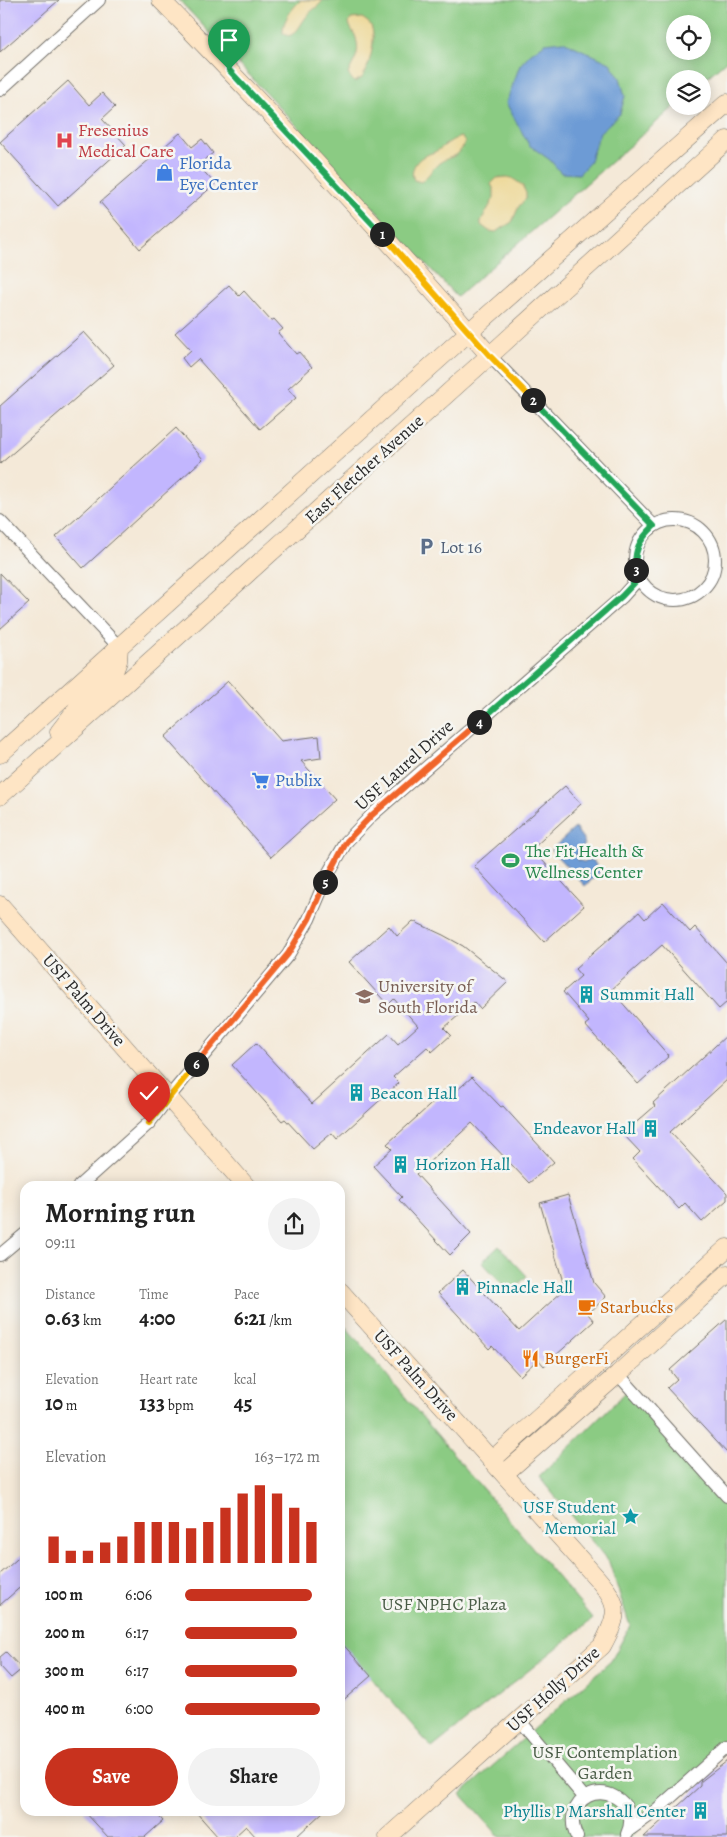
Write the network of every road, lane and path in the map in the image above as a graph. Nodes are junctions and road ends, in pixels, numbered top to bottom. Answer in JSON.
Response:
{"nodes":[{"id":1,"x":99,"y":0,"type":"edge"},
{"id":2,"x":162,"y":0,"type":"edge"},
{"id":3,"x":0,"y":90,"type":"edge"},
{"id":4,"x":727,"y":103,"type":"edge"},
{"id":5,"x":727,"y":140,"type":"edge"},
{"id":6,"x":469,"y":332,"type":"junction"},
{"id":7,"x":490,"y":356,"type":"junction"},
{"id":8,"x":0,"y":521,"type":"edge"},
{"id":9,"x":654,"y":526,"type":"junction"},
{"id":10,"x":639,"y":578,"type":"junction"},
{"id":11,"x":119,"y":647,"type":"junction"},
{"id":12,"x":0,"y":754,"type":"edge"},
{"id":13,"x":41,"y":760,"type":"junction"},
{"id":14,"x":0,"y":796,"type":"edge"},
{"id":15,"x":0,"y":905,"type":"edge"},
{"id":16,"x":168,"y":1098,"type":"junction"},
{"id":17,"x":85,"y":1181,"type":"edge"},
{"id":18,"x":242,"y":1181,"type":"edge"},
{"id":19,"x":20,"y":1238,"type":"edge"},
{"id":20,"x":727,"y":1248,"type":"edge"},
{"id":21,"x":0,"y":1255,"type":"edge"},
{"id":22,"x":727,"y":1274,"type":"edge"},
{"id":23,"x":345,"y":1296,"type":"edge"},
{"id":24,"x":618,"y":1374,"type":"junction"},
{"id":25,"x":492,"y":1460,"type":"junction"},
{"id":26,"x":504,"y":1474,"type":"junction"},
{"id":27,"x":727,"y":1496,"type":"edge"},
{"id":28,"x":519,"y":1720,"type":"junction"},
{"id":29,"x":727,"y":1747,"type":"edge"},
{"id":30,"x":584,"y":1797,"type":"junction"},
{"id":31,"x":627,"y":1833,"type":"edge"},
{"id":32,"x":388,"y":1837,"type":"edge"},
{"id":33,"x":577,"y":1837,"type":"edge"}],
"edges":[{"from":1,"to":3,"type":"street"},
{"from":2,"to":6,"type":"street"},
{"from":4,"to":6,"type":"street","name":"East Fletcher Avenue"},
{"from":5,"to":7,"type":"street","name":"East Fletcher Avenue"},
{"from":6,"to":7,"type":"street"},
{"from":6,"to":11,"type":"street","name":"East Fletcher Avenue"},
{"from":7,"to":9,"type":"street"},
{"from":7,"to":13,"type":"street","name":"East Fletcher Avenue"},
{"from":8,"to":11,"type":"street"},
{"from":9,"to":10,"type":"street"},
{"from":9,"to":10,"type":"street"},
{"from":10,"to":16,"type":"street","name":"USF Laurel Drive"},
{"from":11,"to":12,"type":"street","name":"East Fletcher Avenue"},
{"from":11,"to":13,"type":"street"},
{"from":13,"to":14,"type":"street","name":"East Fletcher Avenue"},
{"from":15,"to":16,"type":"street","name":"USF Palm Drive"},
{"from":16,"to":17,"type":"street"},
{"from":16,"to":18,"type":"street","name":"USF Palm Drive"},
{"from":19,"to":21,"type":"street"},
{"from":20,"to":25,"type":"street"},
{"from":22,"to":24,"type":"street"},
{"from":23,"to":25,"type":"street","name":"USF Palm Drive"},
{"from":24,"to":26,"type":"street"},
{"from":24,"to":27,"type":"street"},
{"from":25,"to":26,"type":"street","name":"USF Holly Drive"},
{"from":26,"to":28,"type":"street","name":"USF Holly Drive"},
{"from":28,"to":30,"type":"street"},
{"from":28,"to":32,"type":"street","name":"USF Holly Drive"},
{"from":29,"to":31,"type":"street"},
{"from":30,"to":31,"type":"street"},
{"from":30,"to":33,"type":"street"}]}
